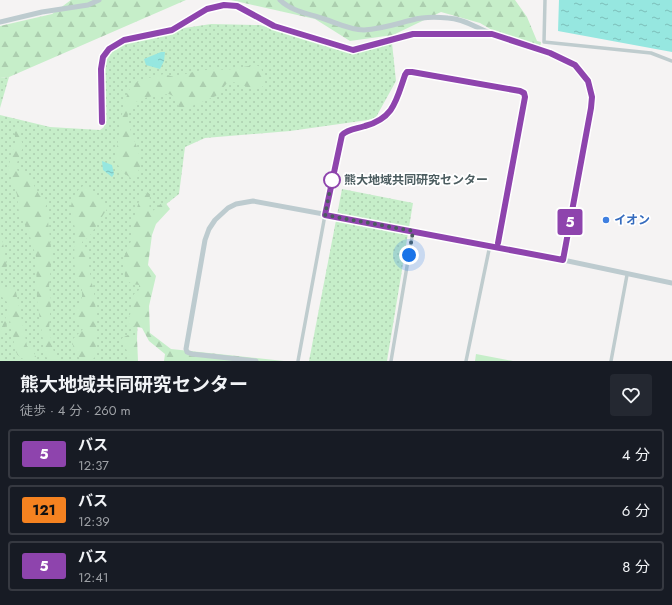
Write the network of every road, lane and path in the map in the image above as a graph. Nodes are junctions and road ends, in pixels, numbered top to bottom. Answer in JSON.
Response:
{"nodes":[{"id":1,"x":99,"y":0,"type":"edge"},
{"id":2,"x":280,"y":0,"type":"edge"},
{"id":3,"x":545,"y":0,"type":"edge"},
{"id":4,"x":0,"y":22,"type":"edge"},
{"id":5,"x":492,"y":34,"type":"junction"},
{"id":6,"x":672,"y":61,"type":"edge"},
{"id":7,"x":102,"y":122,"type":"dead end"},
{"id":8,"x":325,"y":215,"type":"junction"},
{"id":9,"x":413,"y":231,"type":"junction"},
{"id":10,"x":490,"y":245,"type":"junction"},
{"id":11,"x":497,"y":246,"type":"junction"},
{"id":12,"x":563,"y":260,"type":"junction"},
{"id":13,"x":627,"y":275,"type":"junction"},
{"id":14,"x":672,"y":284,"type":"edge"},
{"id":15,"x":256,"y":361,"type":"edge"},
{"id":16,"x":298,"y":361,"type":"edge"},
{"id":17,"x":391,"y":361,"type":"edge"},
{"id":18,"x":466,"y":361,"type":"edge"},
{"id":19,"x":611,"y":361,"type":"edge"}],
"edges":[{"from":1,"to":4,"type":"street"},
{"from":2,"to":5,"type":"street"},
{"from":3,"to":6,"type":"street"},
{"from":5,"to":7,"type":"street"},
{"from":5,"to":12,"type":"street"},
{"from":8,"to":9,"type":"street"},
{"from":8,"to":11,"type":"street"},
{"from":8,"to":15,"type":"street"},
{"from":8,"to":16,"type":"street"},
{"from":9,"to":10,"type":"street"},
{"from":9,"to":17,"type":"street"},
{"from":10,"to":11,"type":"street"},
{"from":10,"to":18,"type":"street"},
{"from":11,"to":12,"type":"street"},
{"from":12,"to":13,"type":"street"},
{"from":13,"to":14,"type":"street"},
{"from":13,"to":19,"type":"street"}]}
